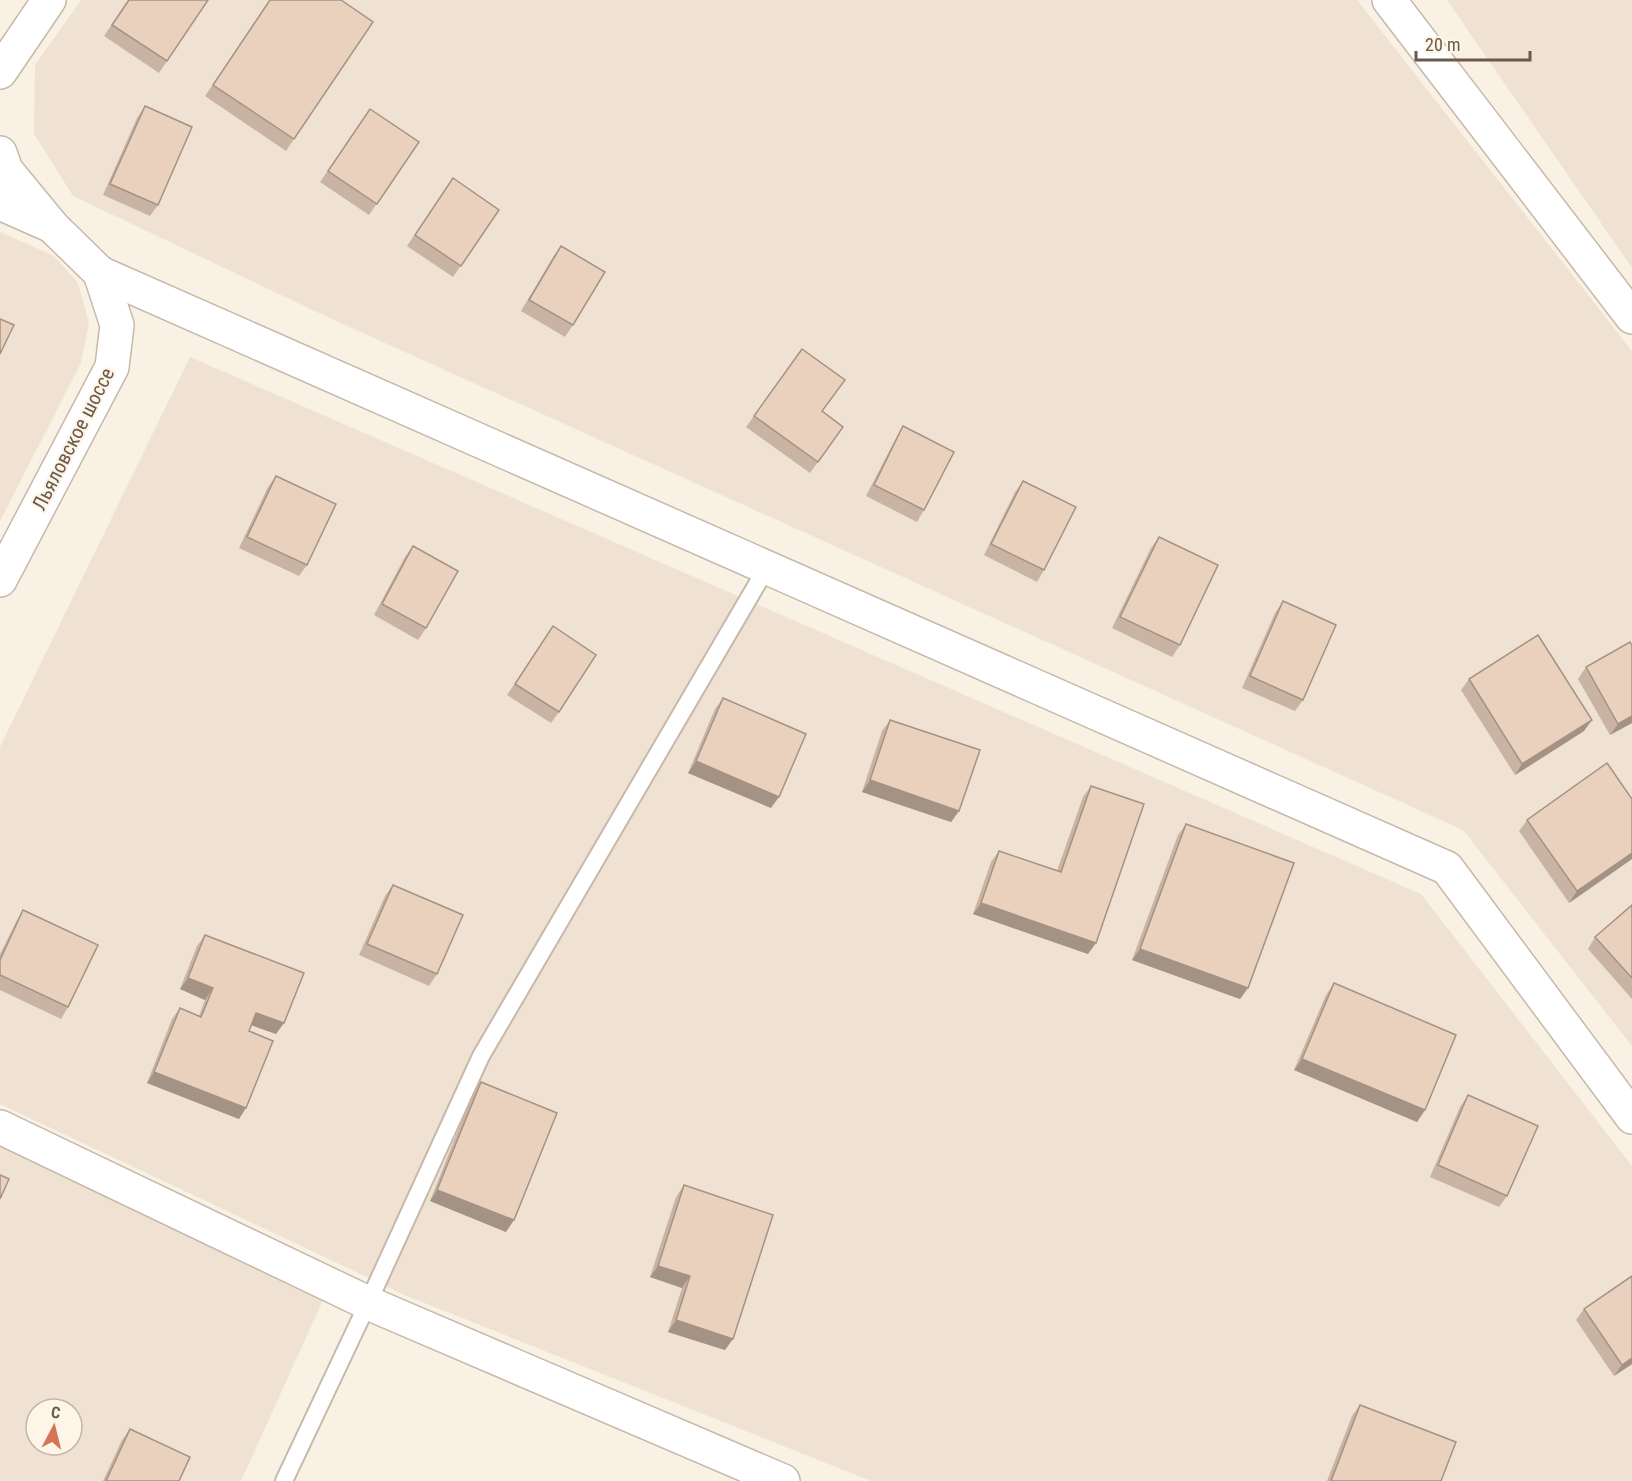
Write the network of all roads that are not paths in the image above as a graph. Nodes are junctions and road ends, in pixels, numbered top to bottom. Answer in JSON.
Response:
{"nodes":[{"id":1,"x":49,"y":0,"type":"edge"},
{"id":2,"x":1389,"y":0,"type":"edge"},
{"id":3,"x":0,"y":72,"type":"edge"},
{"id":4,"x":0,"y":153,"type":"edge"},
{"id":5,"x":0,"y":203,"type":"edge"},
{"id":6,"x":52,"y":226,"type":"junction"},
{"id":7,"x":100,"y":273,"type":"junction"},
{"id":8,"x":1632,"y":317,"type":"edge"},
{"id":9,"x":767,"y":567,"type":"junction"},
{"id":10,"x":0,"y":580,"type":"edge"},
{"id":11,"x":1632,"y":1117,"type":"edge"},
{"id":12,"x":0,"y":1127,"type":"edge"},
{"id":13,"x":368,"y":1303,"type":"junction"},
{"id":14,"x":284,"y":1481,"type":"edge"},
{"id":15,"x":783,"y":1481,"type":"edge"}],
"edges":[{"from":1,"to":3,"type":"street"},
{"from":2,"to":8,"type":"street"},
{"from":4,"to":6,"type":"street"},
{"from":5,"to":6,"type":"street","name":"Льяловское шоссе"},
{"from":6,"to":7,"type":"street","name":"Льяловское шоссе"},
{"from":7,"to":9,"type":"street"},
{"from":7,"to":10,"type":"street","name":"Льяловское шоссе"},
{"from":9,"to":11,"type":"street"},
{"from":9,"to":13,"type":"lane"},
{"from":12,"to":13,"type":"street"},
{"from":13,"to":14,"type":"lane"},
{"from":13,"to":15,"type":"street"}]}
